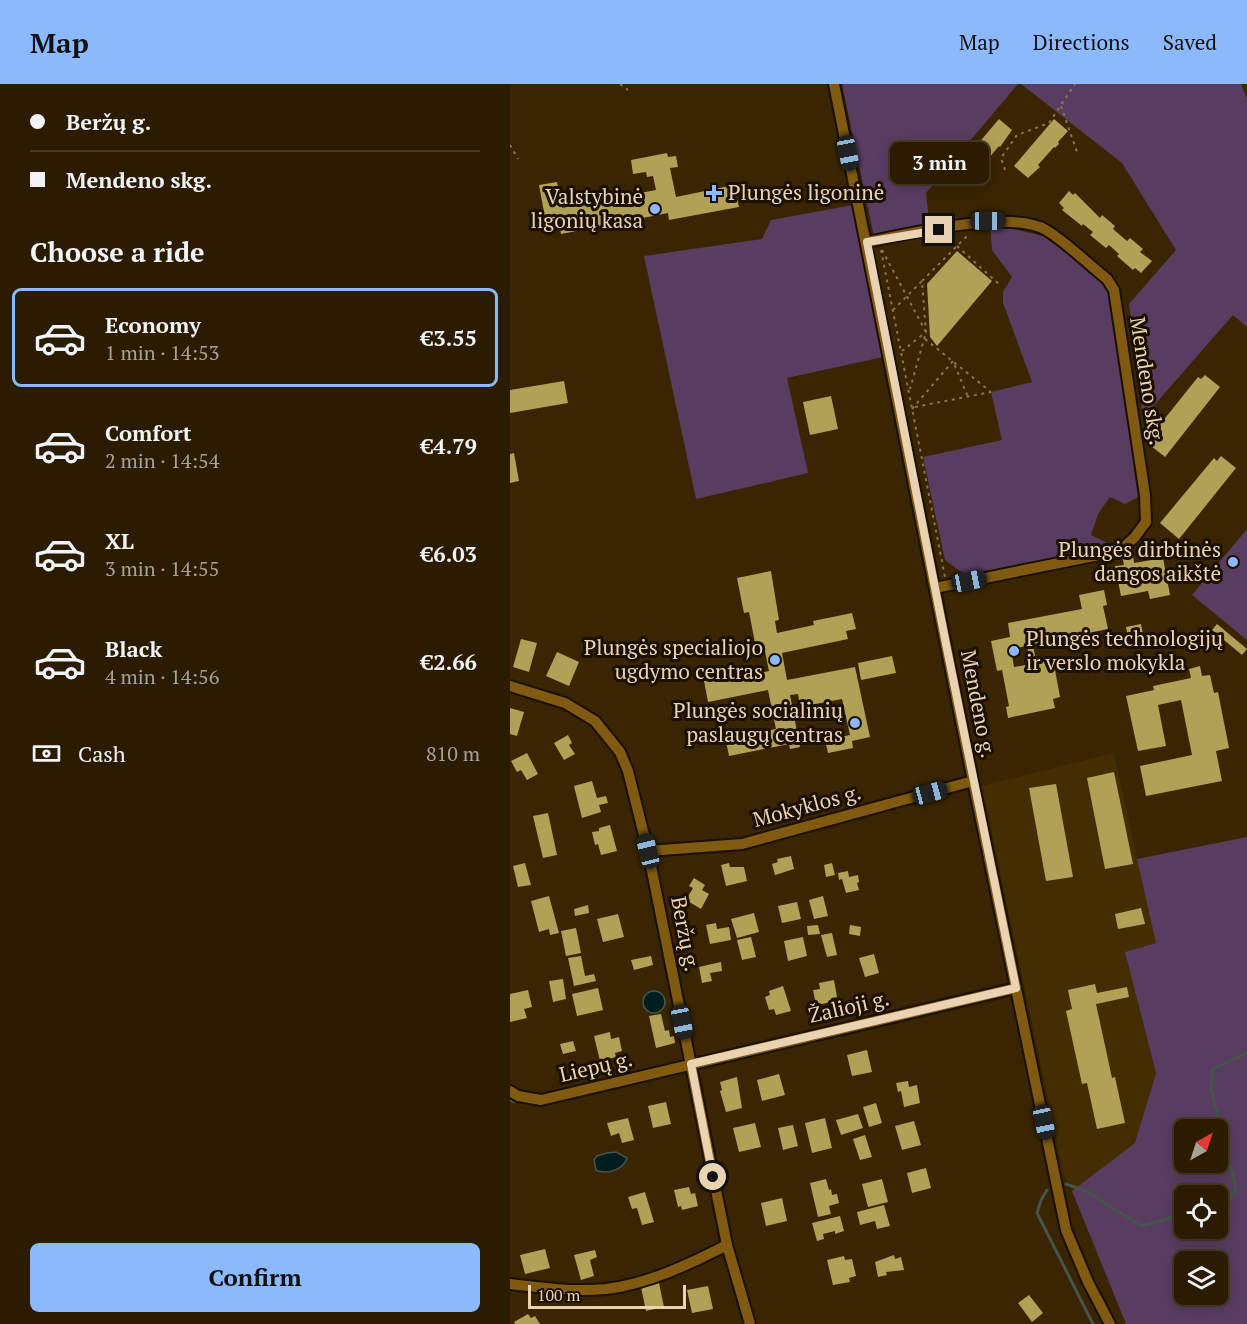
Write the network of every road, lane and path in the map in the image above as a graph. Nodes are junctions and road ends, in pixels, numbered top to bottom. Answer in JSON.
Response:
{"nodes":[{"id":1,"x":620,"y":84,"type":"edge"},
{"id":2,"x":834,"y":84,"type":"edge"},
{"id":3,"x":1074,"y":84,"type":"edge"},
{"id":4,"x":628,"y":90,"type":"dead end"},
{"id":5,"x":1061,"y":106,"type":"junction"},
{"id":6,"x":510,"y":145,"type":"edge"},
{"id":7,"x":1077,"y":152,"type":"dead end"},
{"id":8,"x":518,"y":159,"type":"dead end"},
{"id":9,"x":1005,"y":170,"type":"dead end"},
{"id":10,"x":980,"y":223,"type":"junction"},
{"id":11,"x":867,"y":242,"type":"junction"},
{"id":12,"x":957,"y":246,"type":"junction"},
{"id":13,"x":922,"y":282,"type":"junction"},
{"id":14,"x":1001,"y":286,"type":"dead end"},
{"id":15,"x":907,"y":296,"type":"junction"},
{"id":16,"x":892,"y":310,"type":"junction"},
{"id":17,"x":926,"y":332,"type":"junction"},
{"id":18,"x":925,"y":339,"type":"junction"},
{"id":19,"x":902,"y":351,"type":"junction"},
{"id":20,"x":953,"y":361,"type":"junction"},
{"id":21,"x":909,"y":393,"type":"junction"},
{"id":22,"x":968,"y":397,"type":"junction"},
{"id":23,"x":914,"y":408,"type":"junction"},
{"id":24,"x":947,"y":586,"type":"junction"},
{"id":25,"x":935,"y":588,"type":"junction"},
{"id":26,"x":510,"y":686,"type":"edge"},
{"id":27,"x":974,"y":781,"type":"junction"},
{"id":28,"x":648,"y":851,"type":"junction"},
{"id":29,"x":1016,"y":988,"type":"junction"},
{"id":30,"x":691,"y":1064,"type":"junction"},
{"id":31,"x":510,"y":1091,"type":"edge"},
{"id":32,"x":727,"y":1245,"type":"junction"},
{"id":33,"x":510,"y":1284,"type":"edge"},
{"id":34,"x":750,"y":1324,"type":"edge"},
{"id":35,"x":1110,"y":1324,"type":"edge"}],
"edges":[{"from":1,"to":4,"type":"path"},
{"from":2,"to":11,"type":"street","name":"Mendeno g."},
{"from":3,"to":5,"type":"path"},
{"from":5,"to":7,"type":"path"},
{"from":5,"to":9,"type":"path"},
{"from":6,"to":8,"type":"path"},
{"from":10,"to":11,"type":"street","name":"Mendeno skg."},
{"from":10,"to":12,"type":"path"},
{"from":10,"to":24,"type":"street","name":"Mendeno skg."},
{"from":11,"to":25,"type":"street","name":"Mendeno g."},
{"from":12,"to":13,"type":"path"},
{"from":12,"to":14,"type":"path"},
{"from":13,"to":15,"type":"path"},
{"from":13,"to":17,"type":"path"},
{"from":15,"to":16,"type":"path"},
{"from":15,"to":16,"type":"path"},
{"from":15,"to":17,"type":"path"},
{"from":16,"to":19,"type":"path"},
{"from":17,"to":18,"type":"path"},
{"from":17,"to":19,"type":"path"},
{"from":18,"to":20,"type":"path"},
{"from":18,"to":21,"type":"path"},
{"from":19,"to":21,"type":"path"},
{"from":20,"to":22,"type":"path"},
{"from":20,"to":22,"type":"path"},
{"from":20,"to":23,"type":"path"},
{"from":21,"to":23,"type":"path"},
{"from":22,"to":23,"type":"path"},
{"from":23,"to":24,"type":"path"},
{"from":24,"to":25,"type":"street","name":"Mendeno skg."},
{"from":25,"to":27,"type":"street","name":"Mendeno g."},
{"from":26,"to":28,"type":"street","name":"Beržų g."},
{"from":27,"to":28,"type":"street","name":"Mokyklos g."},
{"from":27,"to":29,"type":"street","name":"Mendeno g."},
{"from":28,"to":30,"type":"street","name":"Beržų g."},
{"from":29,"to":30,"type":"street","name":"Žalioji g."},
{"from":29,"to":35,"type":"street","name":"Mendeno g."},
{"from":30,"to":31,"type":"street","name":"Liepų g."},
{"from":30,"to":32,"type":"street","name":"Beržų g."},
{"from":32,"to":33,"type":"street"},
{"from":32,"to":34,"type":"street","name":"Beržų g."}]}
